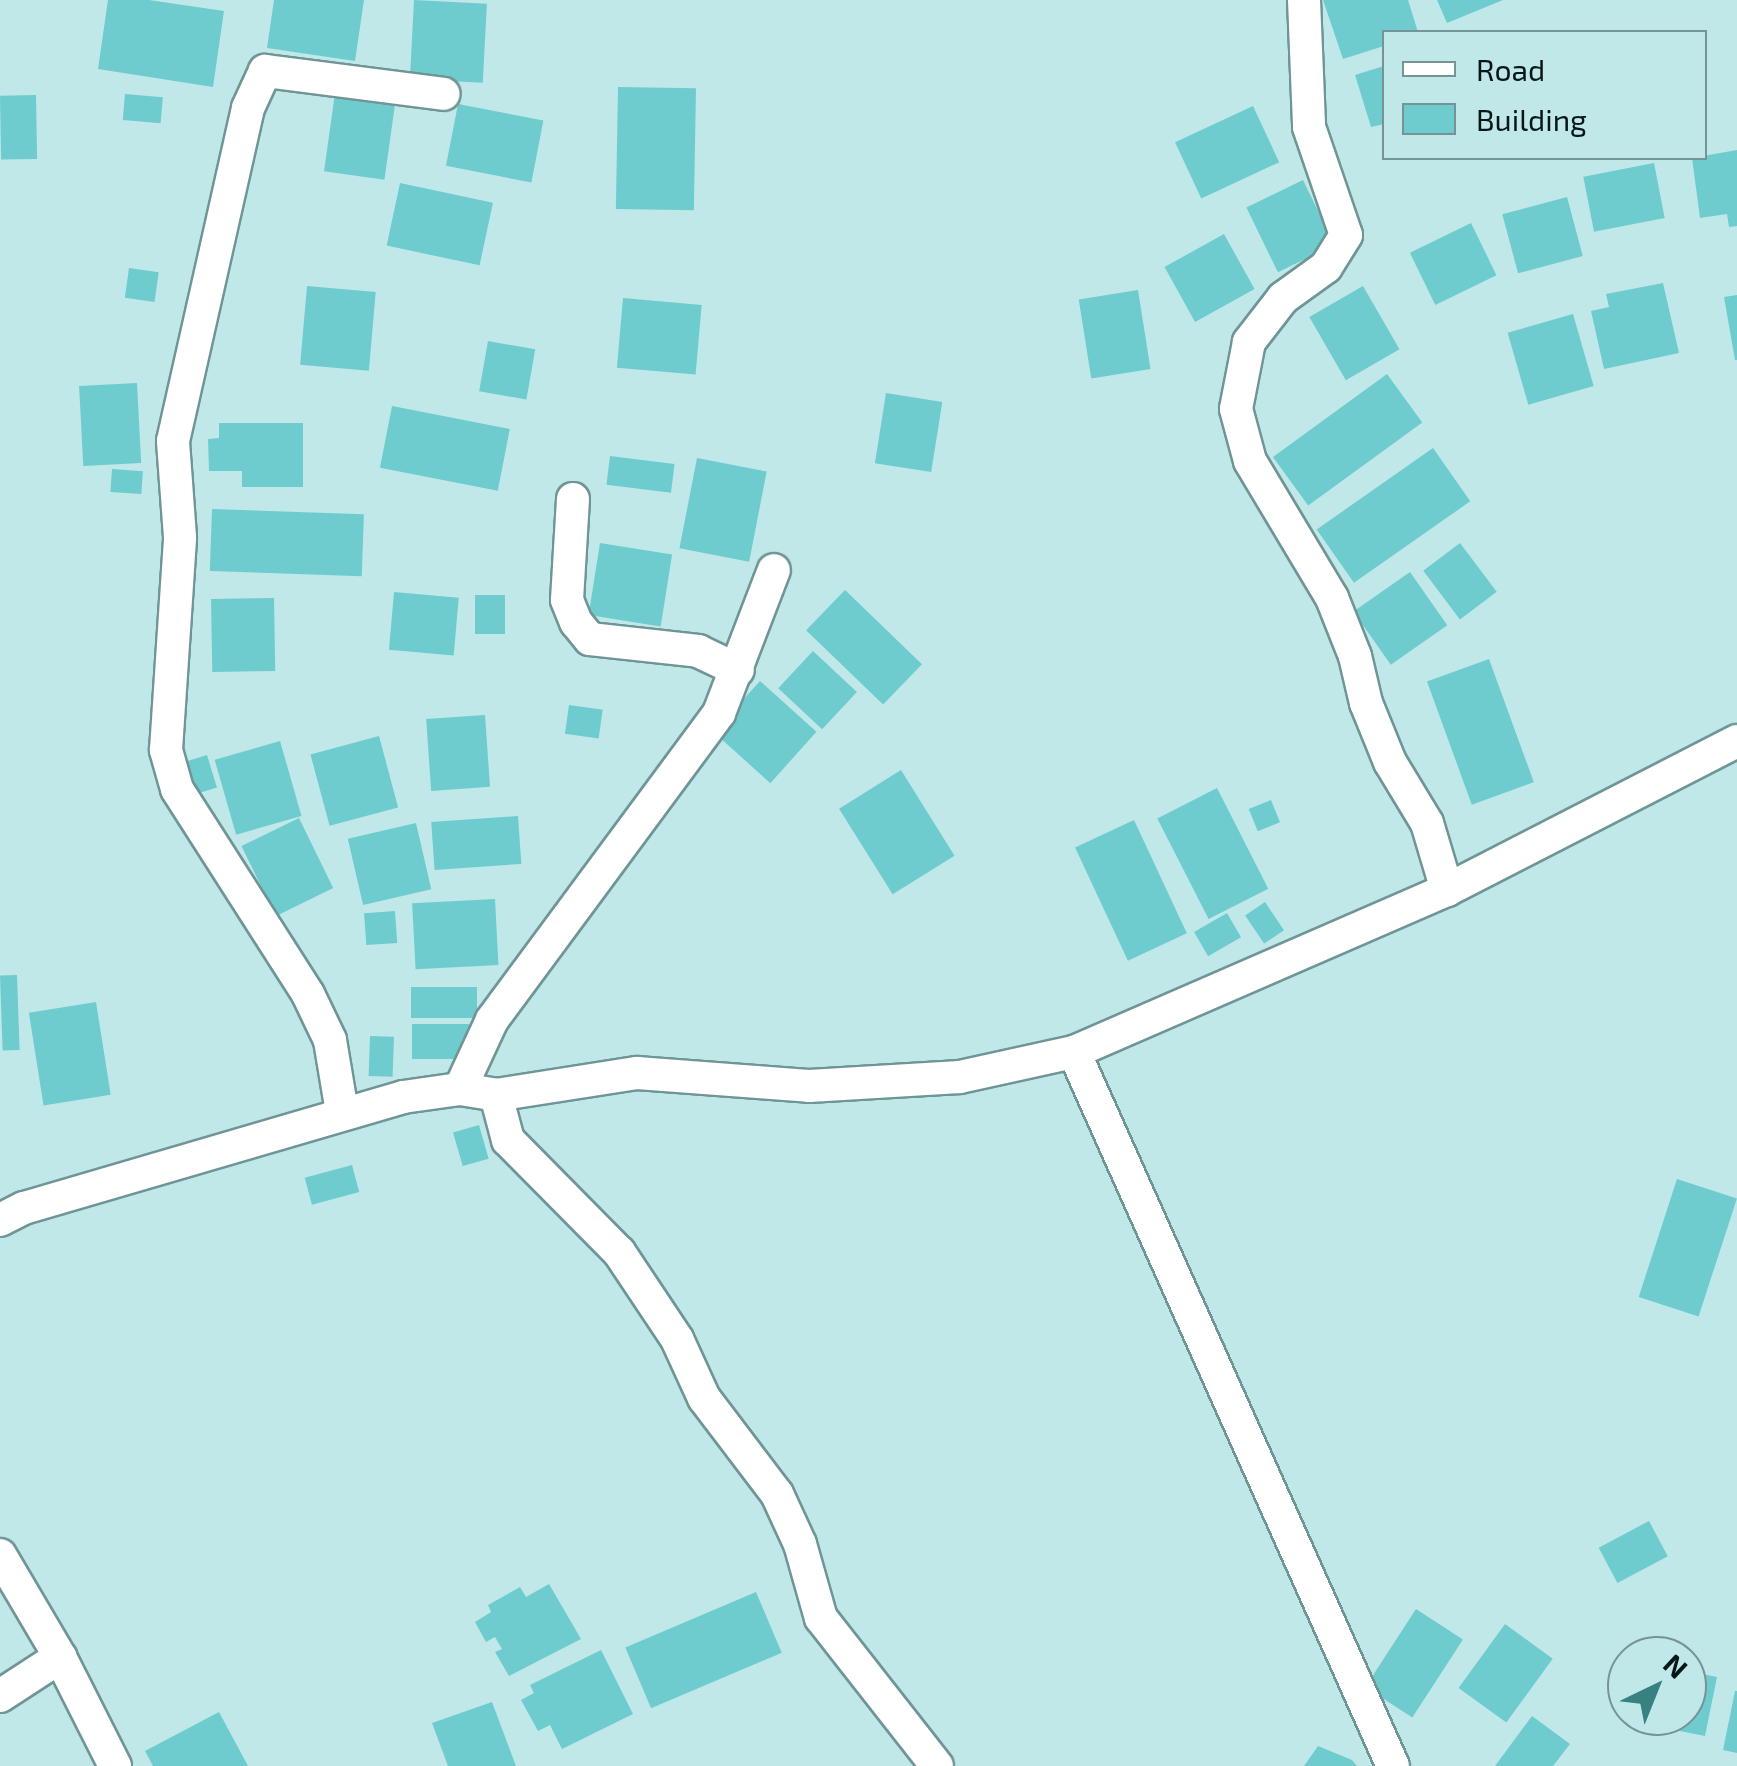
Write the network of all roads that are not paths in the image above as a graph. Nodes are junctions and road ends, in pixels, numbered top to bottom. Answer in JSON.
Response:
{"nodes":[{"id":1,"x":1304,"y":0,"type":"edge"},
{"id":2,"x":444,"y":94,"type":"dead end"},
{"id":3,"x":573,"y":498,"type":"dead end"},
{"id":4,"x":774,"y":570,"type":"dead end"},
{"id":5,"x":738,"y":670,"type":"junction"},
{"id":6,"x":1737,"y":742,"type":"edge"},
{"id":7,"x":1448,"y":890,"type":"junction"},
{"id":8,"x":1074,"y":1052,"type":"junction"},
{"id":9,"x":460,"y":1089,"type":"junction"},
{"id":10,"x":496,"y":1095,"type":"junction"},
{"id":11,"x":342,"y":1112,"type":"junction"},
{"id":12,"x":0,"y":1220,"type":"edge"},
{"id":13,"x":0,"y":1555,"type":"edge"},
{"id":14,"x":60,"y":1657,"type":"junction"},
{"id":15,"x":0,"y":1696,"type":"edge"},
{"id":16,"x":115,"y":1766,"type":"edge"},
{"id":17,"x":937,"y":1766,"type":"edge"},
{"id":18,"x":1393,"y":1766,"type":"edge"}],
"edges":[{"from":1,"to":7,"type":"street"},
{"from":2,"to":11,"type":"street"},
{"from":3,"to":5,"type":"street"},
{"from":4,"to":5,"type":"street"},
{"from":5,"to":9,"type":"street"},
{"from":6,"to":7,"type":"street"},
{"from":7,"to":8,"type":"street"},
{"from":8,"to":10,"type":"street"},
{"from":8,"to":18,"type":"street"},
{"from":9,"to":10,"type":"street"},
{"from":9,"to":11,"type":"street"},
{"from":10,"to":17,"type":"street"},
{"from":11,"to":12,"type":"street"},
{"from":13,"to":14,"type":"street"},
{"from":14,"to":15,"type":"street"},
{"from":14,"to":16,"type":"street"}]}
